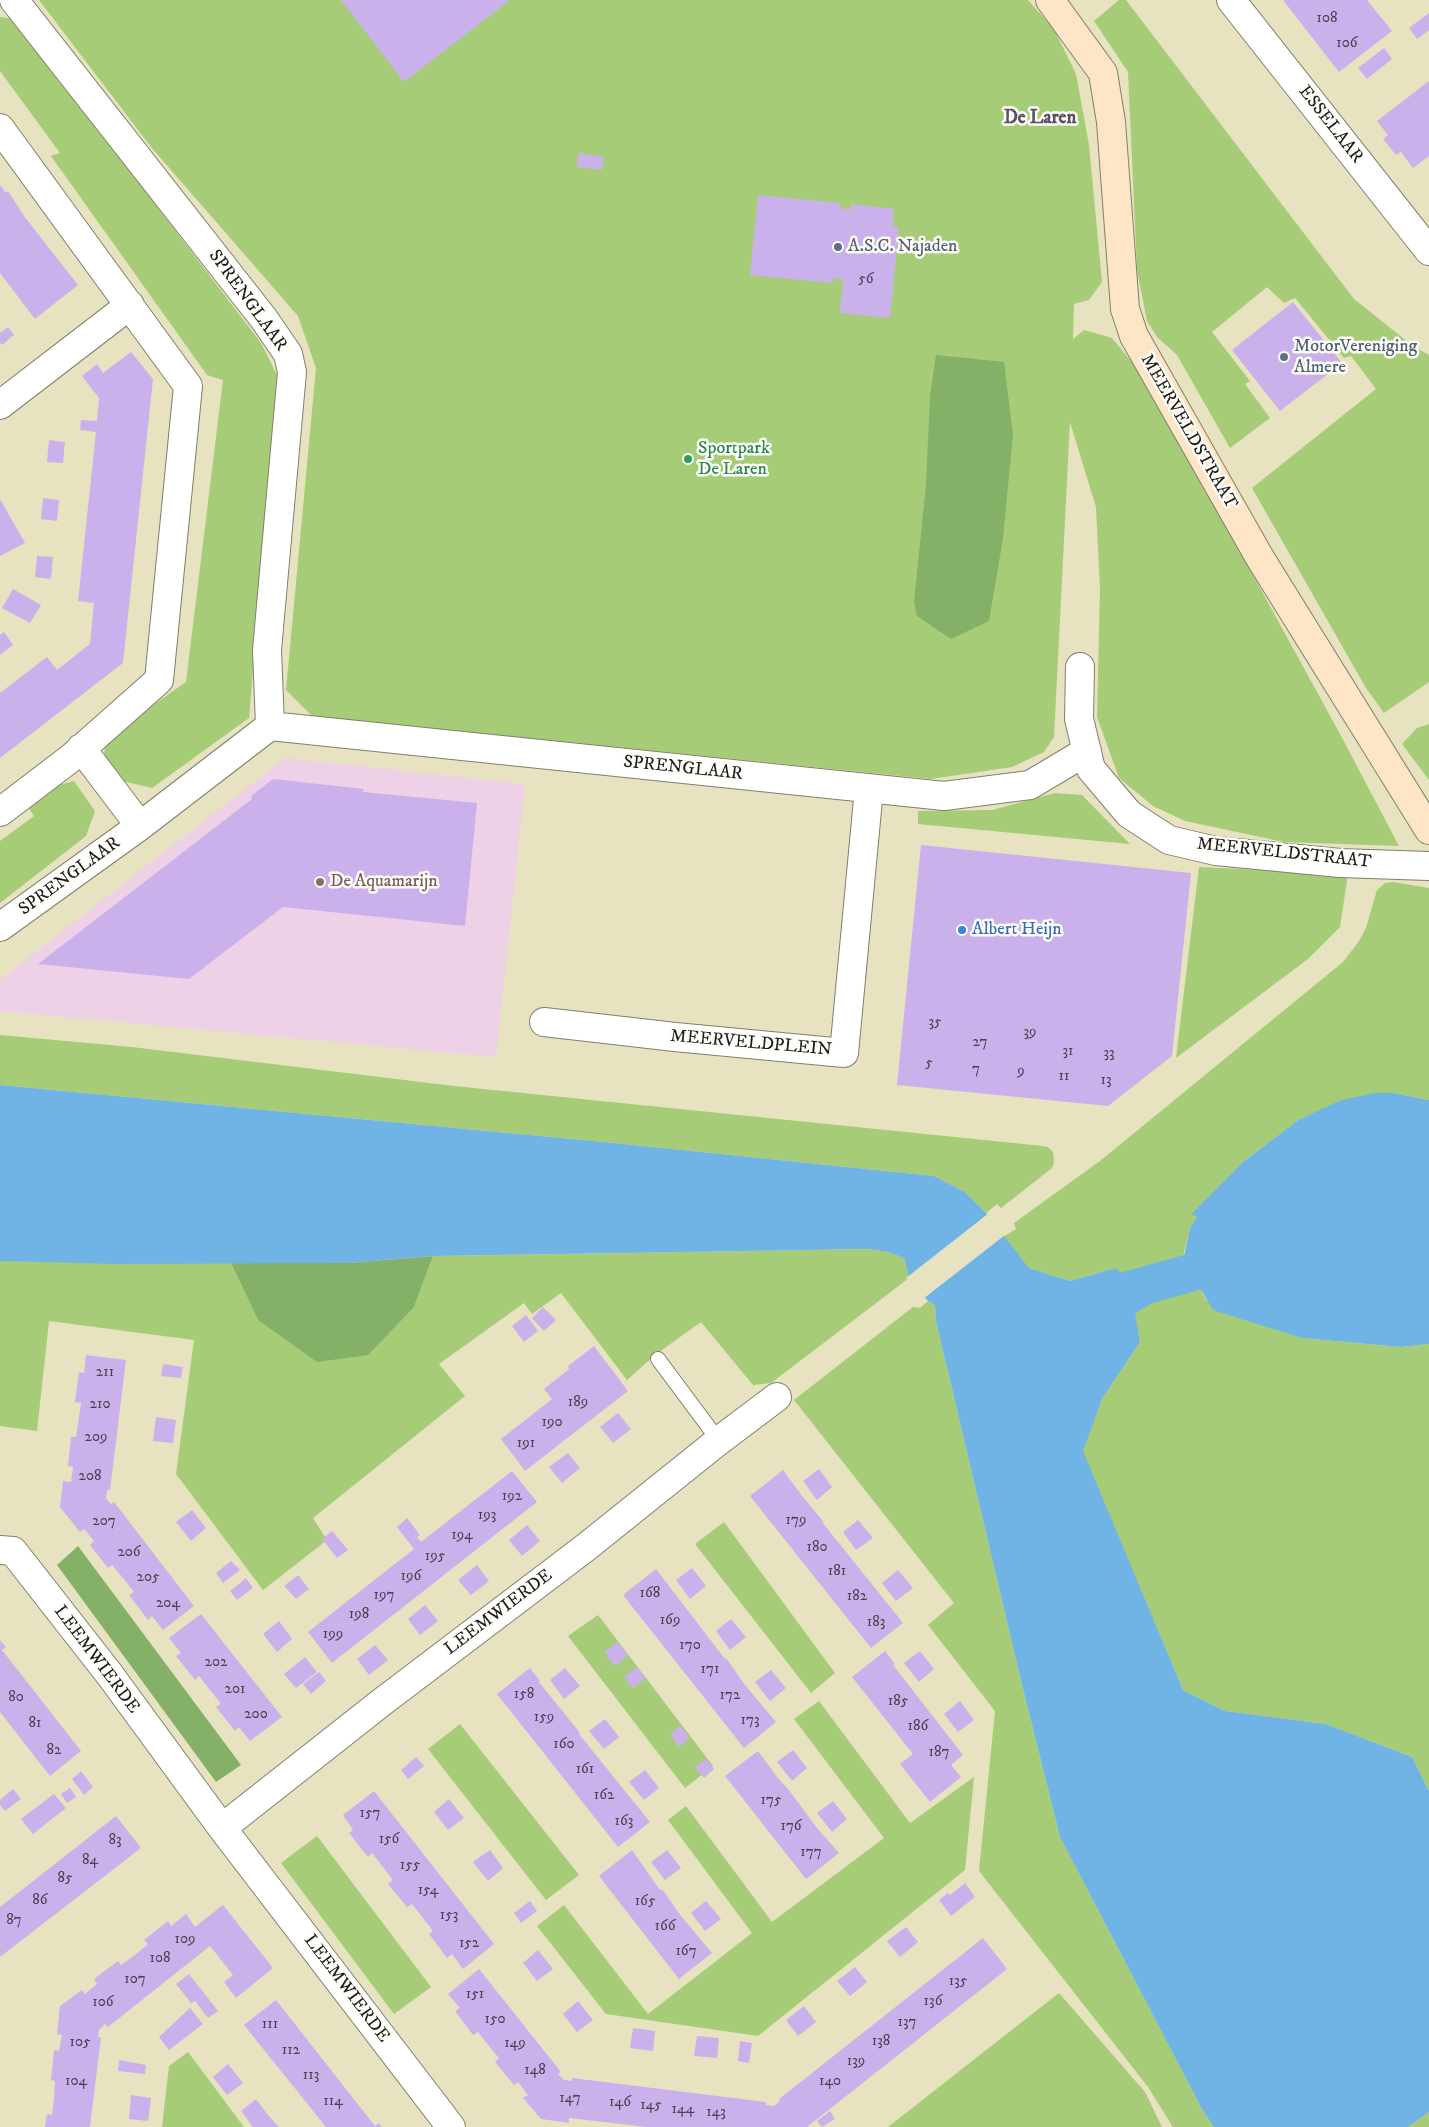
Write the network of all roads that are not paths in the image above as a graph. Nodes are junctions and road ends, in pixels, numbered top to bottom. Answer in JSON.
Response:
{"nodes":[{"id":1,"x":14,"y":0,"type":"edge"},
{"id":2,"x":1050,"y":0,"type":"edge"},
{"id":3,"x":1232,"y":0,"type":"edge"},
{"id":4,"x":0,"y":128,"type":"edge"},
{"id":5,"x":1429,"y":251,"type":"edge"},
{"id":6,"x":130,"y":305,"type":"junction"},
{"id":7,"x":0,"y":405,"type":"edge"},
{"id":8,"x":1080,"y":667,"type":"dead end"},
{"id":9,"x":270,"y":726,"type":"junction"},
{"id":10,"x":81,"y":748,"type":"junction"},
{"id":11,"x":1087,"y":751,"type":"junction"},
{"id":12,"x":869,"y":788,"type":"junction"},
{"id":13,"x":0,"y":812,"type":"edge"},
{"id":14,"x":140,"y":826,"type":"junction"},
{"id":15,"x":1429,"y":830,"type":"edge"},
{"id":16,"x":1429,"y":866,"type":"edge"},
{"id":17,"x":0,"y":927,"type":"edge"},
{"id":18,"x":544,"y":1022,"type":"dead end"},
{"id":19,"x":658,"y":1359,"type":"dead end"},
{"id":20,"x":777,"y":1397,"type":"dead end"},
{"id":21,"x":719,"y":1440,"type":"junction"},
{"id":22,"x":0,"y":1550,"type":"edge"},
{"id":23,"x":222,"y":1828,"type":"junction"},
{"id":24,"x":451,"y":2127,"type":"edge"}],
"edges":[{"from":1,"to":9,"type":"street","name":"SPRENGLAAR"},
{"from":2,"to":15,"type":"street","name":"MEERVELDSTRAAT"},
{"from":3,"to":5,"type":"street","name":"ESSELAAR"},
{"from":4,"to":6,"type":"street"},
{"from":6,"to":7,"type":"street"},
{"from":6,"to":10,"type":"street"},
{"from":8,"to":11,"type":"street","name":"MEERVELDSTRAAT"},
{"from":9,"to":12,"type":"street","name":"SPRENGLAAR"},
{"from":9,"to":14,"type":"street","name":"SPRENGLAAR"},
{"from":10,"to":13,"type":"street"},
{"from":10,"to":14,"type":"street"},
{"from":11,"to":12,"type":"street","name":"SPRENGLAAR"},
{"from":11,"to":16,"type":"street","name":"MEERVELDSTRAAT"},
{"from":12,"to":18,"type":"street","name":"MEERVELDPLEIN"},
{"from":14,"to":17,"type":"street","name":"SPRENGLAAR"},
{"from":19,"to":21,"type":"lane"},
{"from":20,"to":21,"type":"street","name":"LEEMWIERDE"},
{"from":21,"to":23,"type":"street","name":"LEEMWIERDE"},
{"from":22,"to":23,"type":"street","name":"LEEMWIERDE"},
{"from":23,"to":24,"type":"street","name":"LEEMWIERDE"}]}
